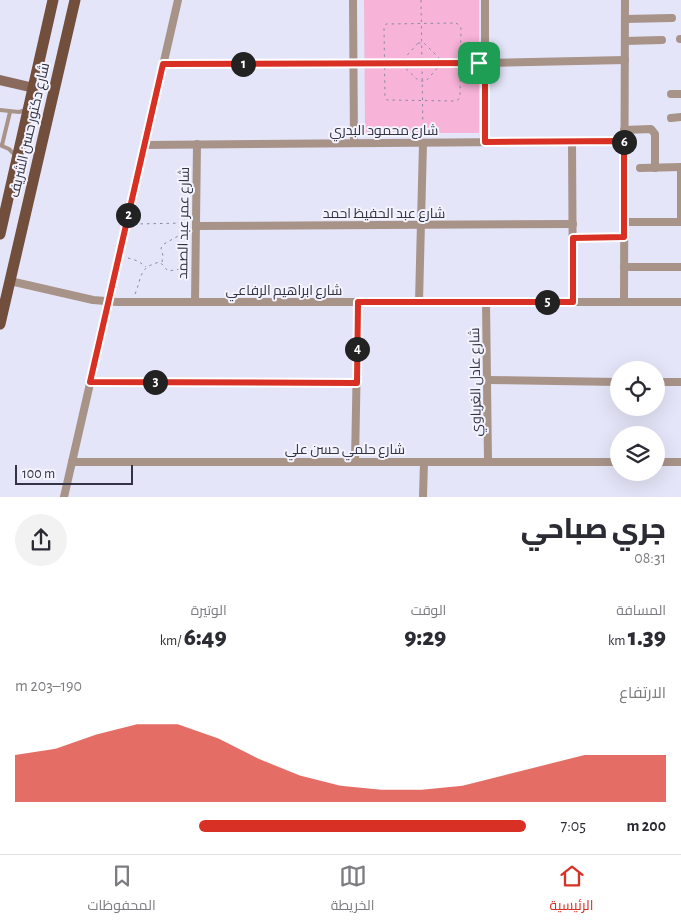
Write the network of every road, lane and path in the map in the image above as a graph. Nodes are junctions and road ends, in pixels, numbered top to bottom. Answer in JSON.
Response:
{"nodes":[{"id":1,"x":53,"y":0,"type":"edge"},
{"id":2,"x":75,"y":0,"type":"edge"},
{"id":3,"x":178,"y":0,"type":"edge"},
{"id":4,"x":353,"y":0,"type":"edge"},
{"id":5,"x":421,"y":0,"type":"edge"},
{"id":6,"x":485,"y":0,"type":"edge"},
{"id":7,"x":625,"y":0,"type":"edge"},
{"id":8,"x":50,"y":14,"type":"junction"},
{"id":9,"x":672,"y":18,"type":"dead end"},
{"id":10,"x":70,"y":19,"type":"junction"},
{"id":11,"x":625,"y":19,"type":"junction"},
{"id":12,"x":421,"y":24,"type":"junction"},
{"id":13,"x":625,"y":40,"type":"junction"},
{"id":14,"x":662,"y":40,"type":"dead end"},
{"id":15,"x":422,"y":43,"type":"junction"},
{"id":16,"x":625,"y":60,"type":"junction"},
{"id":17,"x":354,"y":63,"type":"junction"},
{"id":18,"x":384,"y":63,"type":"junction"},
{"id":19,"x":403,"y":63,"type":"junction"},
{"id":20,"x":422,"y":63,"type":"junction"},
{"id":21,"x":440,"y":63,"type":"junction"},
{"id":22,"x":460,"y":63,"type":"junction"},
{"id":23,"x":485,"y":63,"type":"junction"},
{"id":24,"x":163,"y":64,"type":"junction"},
{"id":25,"x":0,"y":80,"type":"edge"},
{"id":26,"x":422,"y":81,"type":"junction"},
{"id":27,"x":34,"y":88,"type":"junction"},
{"id":28,"x":671,"y":94,"type":"dead end"},
{"id":29,"x":681,"y":94,"type":"edge"},
{"id":30,"x":422,"y":101,"type":"junction"},
{"id":31,"x":0,"y":110,"type":"edge"},
{"id":32,"x":28,"y":110,"type":"junction"},
{"id":33,"x":10,"y":112,"type":"junction"},
{"id":34,"x":671,"y":118,"type":"dead end"},
{"id":35,"x":681,"y":118,"type":"edge"},
{"id":36,"x":624,"y":130,"type":"junction"},
{"id":37,"x":624,"y":141,"type":"junction"},
{"id":38,"x":485,"y":142,"type":"junction"},
{"id":39,"x":572,"y":142,"type":"junction"},
{"id":40,"x":354,"y":143,"type":"junction"},
{"id":41,"x":423,"y":143,"type":"junction"},
{"id":42,"x":197,"y":144,"type":"junction"},
{"id":43,"x":1,"y":145,"type":"edge"},
{"id":44,"x":145,"y":145,"type":"junction"},
{"id":45,"x":17,"y":159,"type":"junction"},
{"id":46,"x":681,"y":167,"type":"edge"},
{"id":47,"x":640,"y":168,"type":"dead end"},
{"id":48,"x":655,"y":168,"type":"junction"},
{"id":49,"x":681,"y":221,"type":"edge"},
{"id":50,"x":624,"y":222,"type":"junction"},
{"id":51,"x":126,"y":224,"type":"junction"},
{"id":52,"x":573,"y":224,"type":"junction"},
{"id":53,"x":196,"y":225,"type":"junction"},
{"id":54,"x":421,"y":225,"type":"junction"},
{"id":55,"x":0,"y":234,"type":"edge"},
{"id":56,"x":624,"y":237,"type":"junction"},
{"id":57,"x":573,"y":238,"type":"junction"},
{"id":58,"x":119,"y":258,"type":"junction"},
{"id":59,"x":162,"y":263,"type":"junction"},
{"id":60,"x":624,"y":267,"type":"junction"},
{"id":61,"x":681,"y":267,"type":"edge"},
{"id":62,"x":147,"y":268,"type":"junction"},
{"id":63,"x":196,"y":268,"type":"junction"},
{"id":64,"x":10,"y":281,"type":"junction"},
{"id":65,"x":108,"y":302,"type":"junction"},
{"id":66,"x":128,"y":302,"type":"junction"},
{"id":67,"x":195,"y":302,"type":"junction"},
{"id":68,"x":358,"y":302,"type":"junction"},
{"id":69,"x":419,"y":302,"type":"junction"},
{"id":70,"x":486,"y":302,"type":"junction"},
{"id":71,"x":573,"y":302,"type":"junction"},
{"id":72,"x":624,"y":302,"type":"junction"},
{"id":73,"x":681,"y":302,"type":"edge"},
{"id":74,"x":0,"y":324,"type":"edge"},
{"id":75,"x":487,"y":380,"type":"junction"},
{"id":76,"x":90,"y":382,"type":"junction"},
{"id":77,"x":610,"y":382,"type":"edge"},
{"id":78,"x":665,"y":382,"type":"edge"},
{"id":79,"x":681,"y":382,"type":"edge"},
{"id":80,"x":357,"y":383,"type":"junction"},
{"id":81,"x":72,"y":462,"type":"junction"},
{"id":82,"x":355,"y":462,"type":"junction"},
{"id":83,"x":424,"y":462,"type":"junction"},
{"id":84,"x":488,"y":462,"type":"junction"},
{"id":85,"x":610,"y":462,"type":"edge"},
{"id":86,"x":665,"y":462,"type":"edge"},
{"id":87,"x":681,"y":462,"type":"edge"},
{"id":88,"x":64,"y":496,"type":"edge"},
{"id":89,"x":424,"y":496,"type":"edge"}],
"edges":[{"from":1,"to":8,"type":"main road","name":"شارع دكتور حسن الشريف"},
{"from":2,"to":10,"type":"main road","name":"شارع دكتور حسن الشريف"},
{"from":3,"to":24,"type":"street"},
{"from":4,"to":17,"type":"street"},
{"from":5,"to":12,"type":"path"},
{"from":6,"to":23,"type":"street"},
{"from":7,"to":11,"type":"street"},
{"from":8,"to":10,"type":"main road"},
{"from":8,"to":27,"type":"main road","name":"شارع دكتور حسن الشريف"},
{"from":9,"to":11,"type":"street"},
{"from":10,"to":64,"type":"main road","name":"شارع دكتور حسن الشريف"},
{"from":11,"to":13,"type":"street"},
{"from":12,"to":15,"type":"path"},
{"from":12,"to":18,"type":"path"},
{"from":12,"to":22,"type":"path"},
{"from":13,"to":14,"type":"street"},
{"from":13,"to":16,"type":"street"},
{"from":15,"to":19,"type":"path"},
{"from":15,"to":20,"type":"path"},
{"from":15,"to":21,"type":"path"},
{"from":16,"to":23,"type":"street"},
{"from":16,"to":36,"type":"street"},
{"from":17,"to":18,"type":"path"},
{"from":17,"to":24,"type":"street"},
{"from":17,"to":40,"type":"street"},
{"from":18,"to":19,"type":"path"},
{"from":18,"to":30,"type":"path"},
{"from":19,"to":20,"type":"path"},
{"from":19,"to":26,"type":"path"},
{"from":20,"to":21,"type":"path"},
{"from":20,"to":26,"type":"path"},
{"from":21,"to":22,"type":"path"},
{"from":21,"to":26,"type":"path"},
{"from":22,"to":23,"type":"path"},
{"from":22,"to":30,"type":"path"},
{"from":23,"to":38,"type":"street"},
{"from":24,"to":44,"type":"street"},
{"from":25,"to":27,"type":"street"},
{"from":26,"to":30,"type":"path"},
{"from":27,"to":32,"type":"main road","name":"شارع دكتور حسن الشريف"},
{"from":28,"to":29,"type":"street"},
{"from":30,"to":41,"type":"path"},
{"from":31,"to":33,"type":"lane"},
{"from":32,"to":33,"type":"lane"},
{"from":32,"to":45,"type":"main road","name":"شارع دكتور حسن الشريف"},
{"from":33,"to":43,"type":"lane"},
{"from":34,"to":35,"type":"street"},
{"from":36,"to":37,"type":"street"},
{"from":36,"to":48,"type":"street"},
{"from":37,"to":39,"type":"street","name":"شارع محمود البدري"},
{"from":37,"to":50,"type":"street"},
{"from":38,"to":39,"type":"street","name":"شارع محمود البدري"},
{"from":38,"to":41,"type":"street","name":"شارع محمود البدري"},
{"from":39,"to":52,"type":"street"},
{"from":40,"to":41,"type":"street","name":"شارع محمود البدري"},
{"from":40,"to":42,"type":"street","name":"شارع محمود البدري"},
{"from":41,"to":54,"type":"street"},
{"from":42,"to":44,"type":"street","name":"شارع محمود البدري"},
{"from":42,"to":53,"type":"street","name":"شارع عمر عبد الصمد"},
{"from":43,"to":45,"type":"lane"},
{"from":44,"to":51,"type":"street"},
{"from":45,"to":55,"type":"main road","name":"شارع دكتور حسن الشريف"},
{"from":46,"to":48,"type":"street"},
{"from":46,"to":49,"type":"street"},
{"from":47,"to":48,"type":"street"},
{"from":49,"to":50,"type":"street"},
{"from":50,"to":56,"type":"street"},
{"from":51,"to":53,"type":"path"},
{"from":51,"to":58,"type":"street"},
{"from":52,"to":54,"type":"street","name":"شارع عبد الحفيظ احمد"},
{"from":52,"to":57,"type":"street"},
{"from":53,"to":54,"type":"street","name":"شارع عبد الحفيظ احمد"},
{"from":53,"to":59,"type":"path"},
{"from":53,"to":63,"type":"street","name":"شارع عمر عبد الصمد"},
{"from":54,"to":69,"type":"street"},
{"from":56,"to":57,"type":"path"},
{"from":56,"to":60,"type":"street"},
{"from":57,"to":71,"type":"street"},
{"from":58,"to":62,"type":"path"},
{"from":58,"to":65,"type":"street"},
{"from":59,"to":62,"type":"path"},
{"from":59,"to":63,"type":"path"},
{"from":60,"to":61,"type":"street"},
{"from":60,"to":72,"type":"street"},
{"from":62,"to":66,"type":"path"},
{"from":63,"to":67,"type":"street","name":"شارع عمر عبد الصمد"},
{"from":64,"to":65,"type":"street","name":"شارع ابراهيم الرفاعي"},
{"from":64,"to":74,"type":"main road","name":"شارع دكتور حسن الشريف"},
{"from":65,"to":66,"type":"street","name":"شارع ابراهيم الرفاعي"},
{"from":65,"to":76,"type":"street"},
{"from":66,"to":67,"type":"street","name":"شارع ابراهيم الرفاعي"},
{"from":67,"to":68,"type":"street","name":"شارع ابراهيم الرفاعي"},
{"from":68,"to":69,"type":"street","name":"شارع ابراهيم الرفاعي"},
{"from":68,"to":80,"type":"street"},
{"from":69,"to":70,"type":"street","name":"شارع ابراهيم الرفاعي"},
{"from":70,"to":71,"type":"street","name":"شارع ابراهيم الرفاعي"},
{"from":70,"to":75,"type":"street","name":"شارع عادل الغرباوي"},
{"from":71,"to":72,"type":"street","name":"شارع ابراهيم الرفاعي"},
{"from":72,"to":73,"type":"street","name":"شارع ابراهيم الرفاعي"},
{"from":75,"to":77,"type":"street"},
{"from":75,"to":84,"type":"street","name":"شارع عادل الغرباوي"},
{"from":76,"to":80,"type":"street"},
{"from":76,"to":81,"type":"street"},
{"from":78,"to":79,"type":"street"},
{"from":80,"to":82,"type":"street"},
{"from":81,"to":82,"type":"street","name":"شارع حلمي حسن علي"},
{"from":81,"to":88,"type":"street"},
{"from":82,"to":83,"type":"street","name":"شارع حلمي حسن علي"},
{"from":83,"to":84,"type":"street","name":"شارع حلمي حسن علي"},
{"from":83,"to":89,"type":"street"},
{"from":84,"to":85,"type":"street","name":"شارع حلمي حسن علي"},
{"from":86,"to":87,"type":"street"}]}
